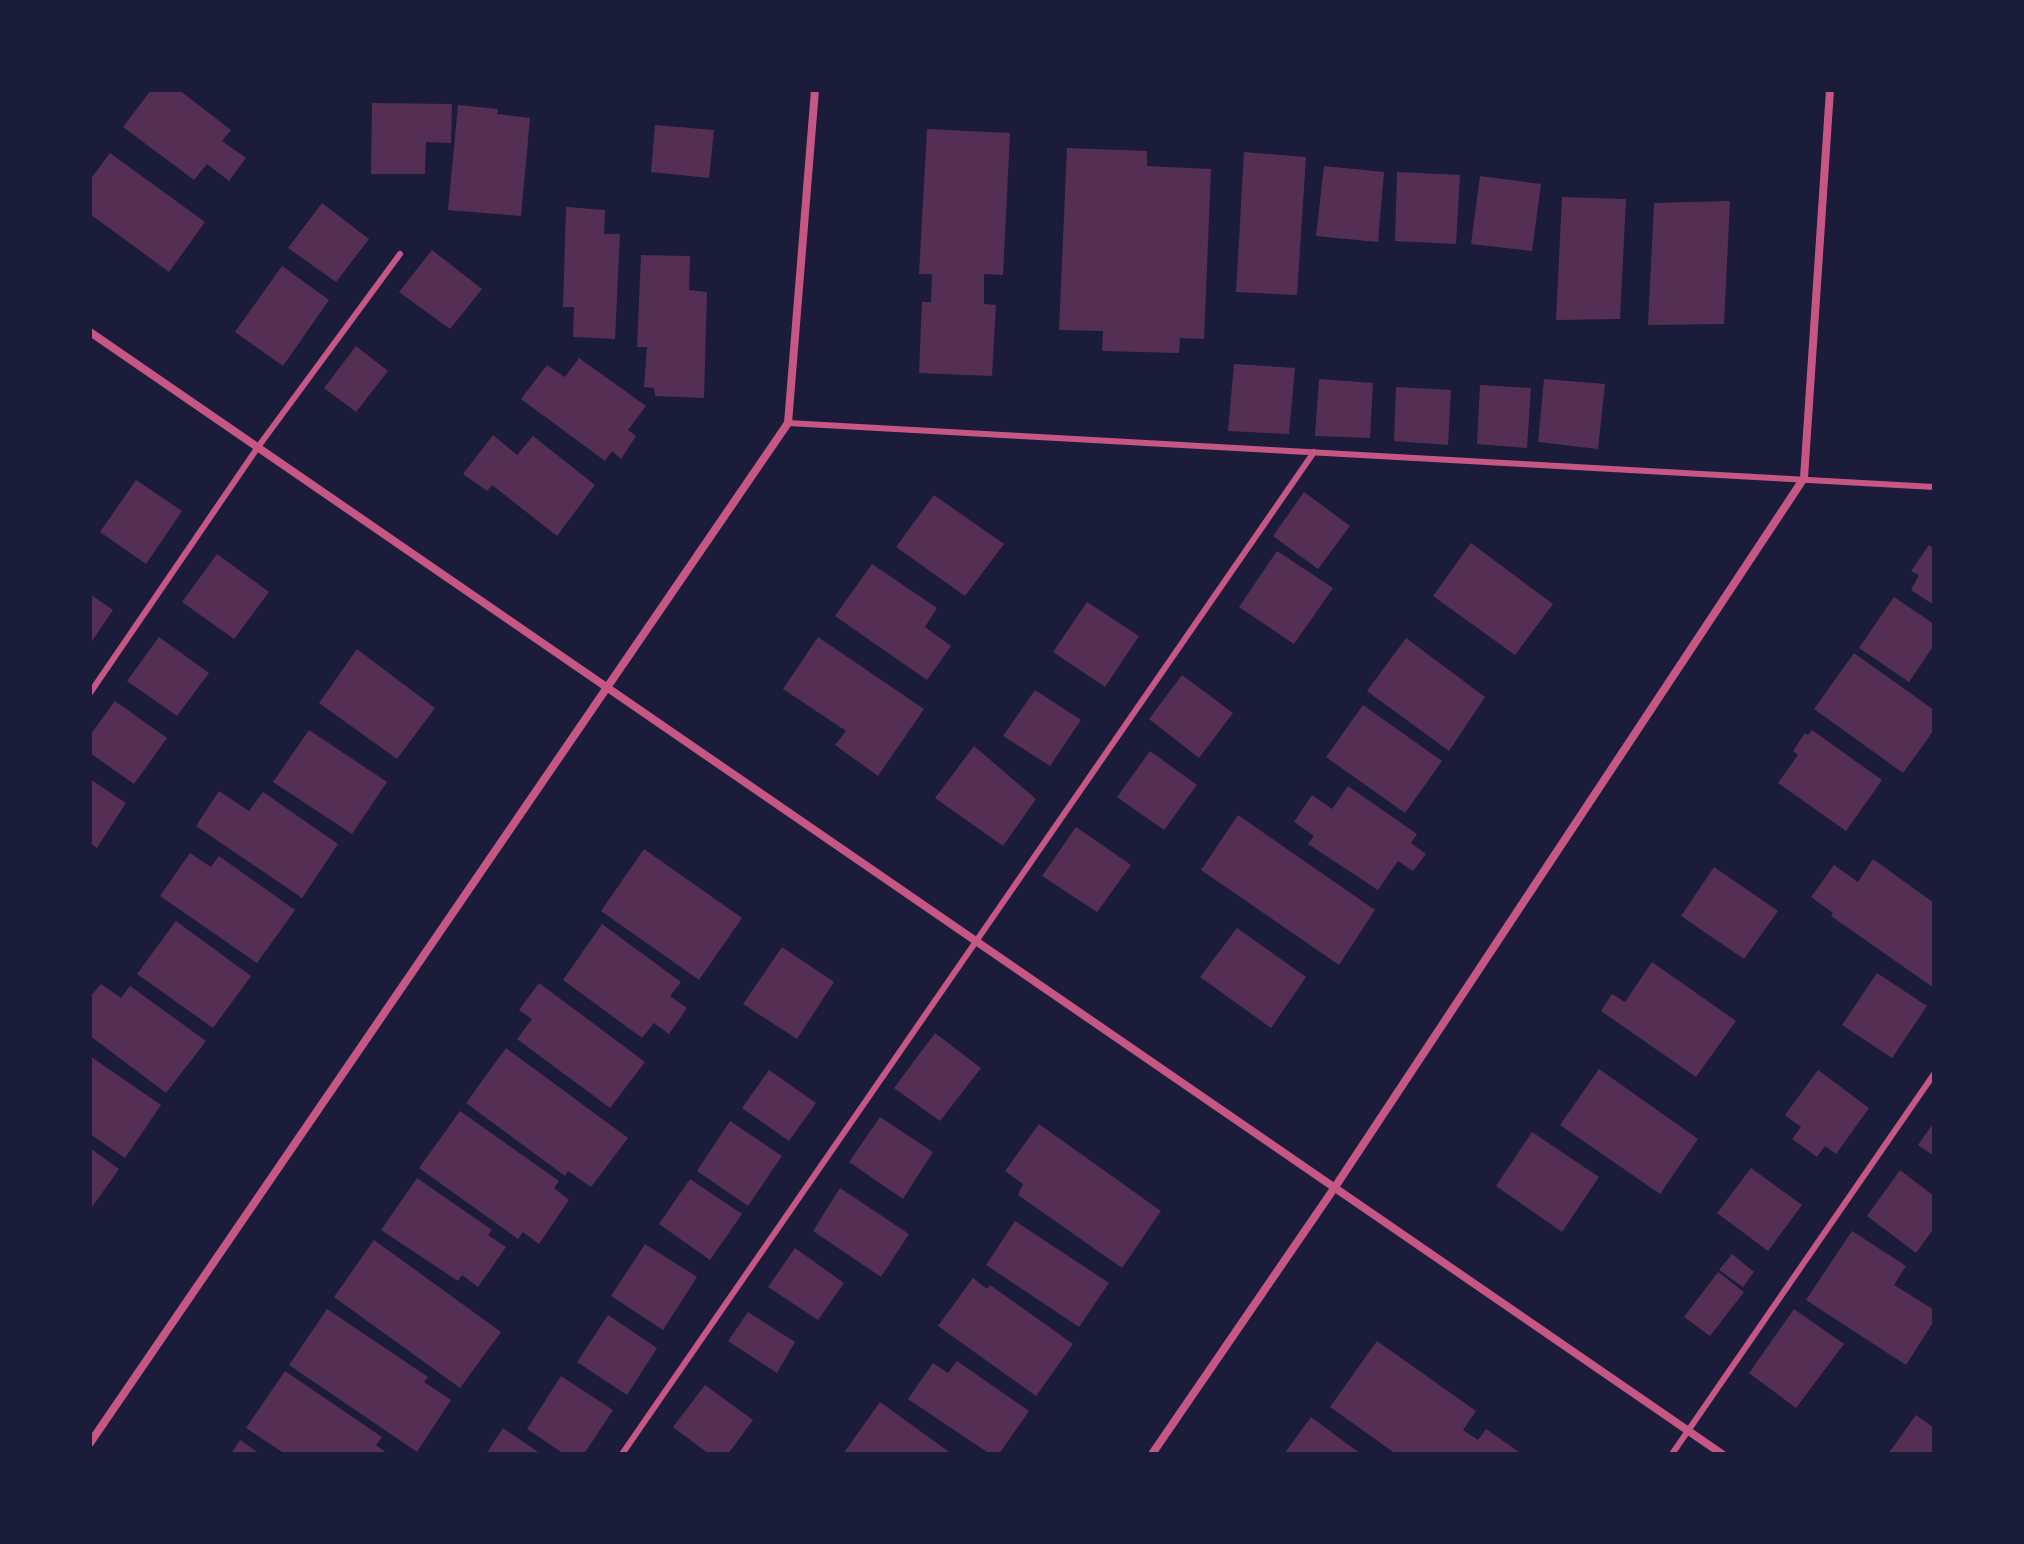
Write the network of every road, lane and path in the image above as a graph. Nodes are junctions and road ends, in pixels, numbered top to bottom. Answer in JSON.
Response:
{"nodes":[{"id":1,"x":815,"y":90,"type":"edge"},
{"id":2,"x":1830,"y":90,"type":"edge"},
{"id":3,"x":400,"y":254,"type":"dead end"},
{"id":4,"x":90,"y":332,"type":"edge"},
{"id":5,"x":788,"y":423,"type":"junction"},
{"id":6,"x":258,"y":447,"type":"junction"},
{"id":7,"x":1314,"y":452,"type":"junction"},
{"id":8,"x":1804,"y":478,"type":"junction"},
{"id":9,"x":1934,"y":487,"type":"edge"},
{"id":10,"x":607,"y":688,"type":"junction"},
{"id":11,"x":90,"y":693,"type":"edge"},
{"id":12,"x":975,"y":940,"type":"junction"},
{"id":13,"x":1934,"y":1074,"type":"edge"},
{"id":14,"x":1335,"y":1187,"type":"junction"},
{"id":15,"x":1688,"y":1431,"type":"junction"},
{"id":16,"x":90,"y":1443,"type":"edge"},
{"id":17,"x":622,"y":1454,"type":"edge"},
{"id":18,"x":1152,"y":1454,"type":"edge"},
{"id":19,"x":1672,"y":1454,"type":"edge"},
{"id":20,"x":1722,"y":1454,"type":"edge"}],
"edges":[{"from":1,"to":5,"type":"street"},
{"from":2,"to":8,"type":"street"},
{"from":3,"to":6,"type":"lane"},
{"from":4,"to":6,"type":"street"},
{"from":5,"to":7,"type":"lane"},
{"from":5,"to":10,"type":"street"},
{"from":6,"to":10,"type":"street"},
{"from":6,"to":11,"type":"lane"},
{"from":7,"to":8,"type":"lane"},
{"from":7,"to":12,"type":"lane"},
{"from":8,"to":9,"type":"lane"},
{"from":8,"to":14,"type":"street"},
{"from":10,"to":12,"type":"street"},
{"from":10,"to":16,"type":"street"},
{"from":12,"to":14,"type":"street"},
{"from":12,"to":17,"type":"lane"},
{"from":13,"to":15,"type":"lane"},
{"from":14,"to":15,"type":"street"},
{"from":14,"to":18,"type":"street"},
{"from":15,"to":19,"type":"lane"},
{"from":15,"to":20,"type":"street"}]}
